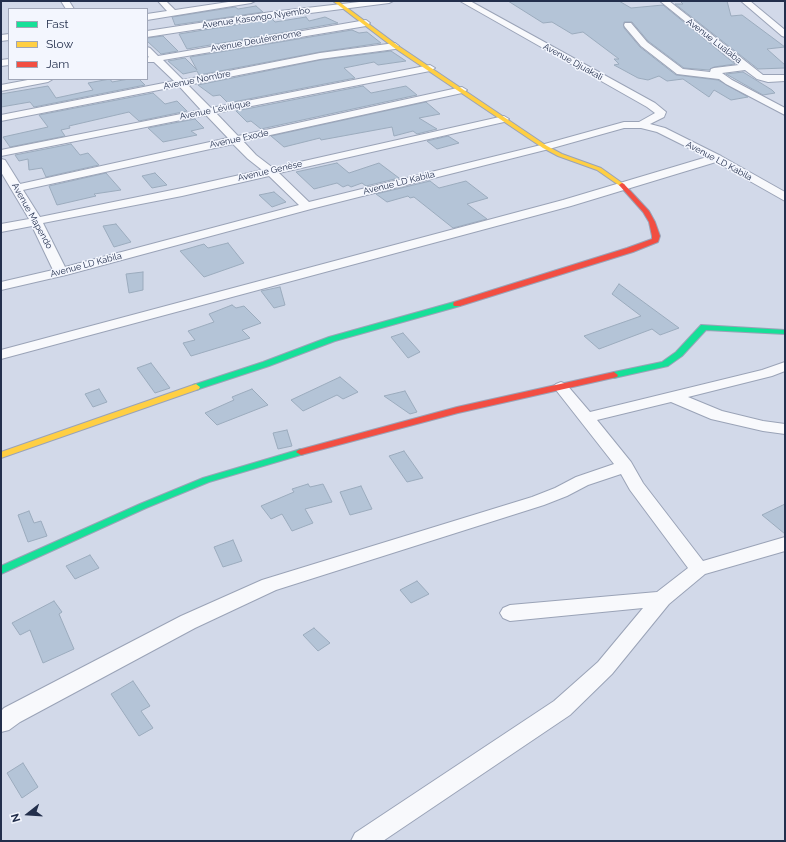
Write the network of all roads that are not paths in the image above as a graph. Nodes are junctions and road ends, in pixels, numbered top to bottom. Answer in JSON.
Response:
{"nodes":[{"id":1,"x":162,"y":1,"type":"edge"},
{"id":2,"x":252,"y":1,"type":"edge"},
{"id":3,"x":335,"y":1,"type":"edge"},
{"id":4,"x":388,"y":1,"type":"edge"},
{"id":5,"x":464,"y":1,"type":"edge"},
{"id":6,"x":664,"y":1,"type":"edge"},
{"id":7,"x":745,"y":1,"type":"edge"},
{"id":8,"x":343,"y":6,"type":"junction"},
{"id":9,"x":173,"y":13,"type":"junction"},
{"id":10,"x":148,"y":17,"type":"edge"},
{"id":11,"x":366,"y":23,"type":"junction"},
{"id":12,"x":628,"y":25,"type":"dead end"},
{"id":13,"x":148,"y":34,"type":"edge"},
{"id":14,"x":785,"y":34,"type":"edge"},
{"id":15,"x":395,"y":46,"type":"junction"},
{"id":16,"x":152,"y":60,"type":"edge"},
{"id":17,"x":746,"y":67,"type":"junction"},
{"id":18,"x":430,"y":68,"type":"junction"},
{"id":19,"x":719,"y":76,"type":"junction"},
{"id":20,"x":785,"y":78,"type":"edge"},
{"id":21,"x":43,"y":80,"type":"edge"},
{"id":22,"x":181,"y":83,"type":"junction"},
{"id":23,"x":1,"y":88,"type":"edge"},
{"id":24,"x":462,"y":90,"type":"junction"},
{"id":25,"x":209,"y":111,"type":"junction"},
{"id":26,"x":785,"y":112,"type":"edge"},
{"id":27,"x":1,"y":118,"type":"edge"},
{"id":28,"x":504,"y":119,"type":"junction"},
{"id":29,"x":641,"y":125,"type":"junction"},
{"id":30,"x":235,"y":140,"type":"junction"},
{"id":31,"x":545,"y":147,"type":"junction"},
{"id":32,"x":1,"y":153,"type":"edge"},
{"id":33,"x":717,"y":158,"type":"junction"},
{"id":34,"x":1,"y":162,"type":"edge"},
{"id":35,"x":270,"y":171,"type":"junction"},
{"id":36,"x":623,"y":186,"type":"junction"},
{"id":37,"x":16,"y":188,"type":"junction"},
{"id":38,"x":785,"y":197,"type":"edge"},
{"id":39,"x":307,"y":206,"type":"junction"},
{"id":40,"x":36,"y":221,"type":"junction"},
{"id":41,"x":1,"y":228,"type":"edge"},
{"id":42,"x":61,"y":272,"type":"junction"},
{"id":43,"x":1,"y":286,"type":"edge"},
{"id":44,"x":785,"y":332,"type":"edge"},
{"id":45,"x":1,"y":355,"type":"edge"},
{"id":46,"x":785,"y":366,"type":"edge"},
{"id":47,"x":561,"y":387,"type":"junction"},
{"id":48,"x":673,"y":397,"type":"junction"},
{"id":49,"x":586,"y":418,"type":"junction"},
{"id":50,"x":785,"y":429,"type":"edge"},
{"id":51,"x":1,"y":455,"type":"edge"},
{"id":52,"x":624,"y":466,"type":"junction"},
{"id":53,"x":785,"y":544,"type":"edge"},
{"id":54,"x":699,"y":569,"type":"junction"},
{"id":55,"x":1,"y":570,"type":"edge"},
{"id":56,"x":662,"y":600,"type":"junction"},
{"id":57,"x":510,"y":613,"type":"dead end"},
{"id":58,"x":1,"y":723,"type":"edge"},
{"id":59,"x":363,"y":841,"type":"edge"}],
"edges":[{"from":1,"to":9,"type":"street"},
{"from":2,"to":9,"type":"street"},
{"from":3,"to":8,"type":"street"},
{"from":4,"to":8,"type":"street","name":"Avenue Kasongo Nyembo"},
{"from":5,"to":29,"type":"street","name":"Avenue Djuakali"},
{"from":6,"to":17,"type":"street","name":"Avenue Lualaba"},
{"from":7,"to":14,"type":"street"},
{"from":8,"to":11,"type":"street"},
{"from":8,"to":13,"type":"street","name":"Avenue Kasongo Nyembo"},
{"from":9,"to":10,"type":"street"},
{"from":11,"to":15,"type":"street"},
{"from":11,"to":16,"type":"street","name":"Avenue Deutérenome"},
{"from":12,"to":19,"type":"street"},
{"from":15,"to":18,"type":"street"},
{"from":15,"to":22,"type":"street","name":"Avenue Nombre"},
{"from":16,"to":22,"type":"street"},
{"from":17,"to":19,"type":"street"},
{"from":17,"to":20,"type":"street","name":"Avenue Lualaba"},
{"from":18,"to":24,"type":"street"},
{"from":18,"to":25,"type":"street","name":"Avenue Lévitique"},
{"from":19,"to":26,"type":"street"},
{"from":21,"to":23,"type":"street"},
{"from":22,"to":25,"type":"street"},
{"from":22,"to":27,"type":"street","name":"Avenue Nombre"},
{"from":24,"to":28,"type":"street"},
{"from":24,"to":30,"type":"street","name":"Avenue Exode"},
{"from":25,"to":30,"type":"street"},
{"from":25,"to":32,"type":"street","name":"Avenue Lévitique"},
{"from":28,"to":31,"type":"street"},
{"from":28,"to":35,"type":"street","name":"Avenue Genèse"},
{"from":29,"to":31,"type":"street","name":"Avenue LD Kabila"},
{"from":29,"to":33,"type":"street","name":"Avenue LD Kabila"},
{"from":30,"to":35,"type":"street"},
{"from":30,"to":37,"type":"street","name":"Avenue Exode"},
{"from":31,"to":36,"type":"street"},
{"from":31,"to":39,"type":"street","name":"Avenue LD Kabila"},
{"from":33,"to":36,"type":"street"},
{"from":33,"to":38,"type":"street","name":"Avenue LD Kabila"},
{"from":34,"to":37,"type":"street","name":"Avenue Mapendo"},
{"from":35,"to":39,"type":"street"},
{"from":35,"to":40,"type":"street","name":"Avenue Genèse"},
{"from":36,"to":45,"type":"street"},
{"from":36,"to":51,"type":"street"},
{"from":37,"to":40,"type":"street","name":"Avenue Mapendo"},
{"from":39,"to":42,"type":"street","name":"Avenue LD Kabila"},
{"from":40,"to":41,"type":"street","name":"Avenue Genèse"},
{"from":40,"to":42,"type":"street","name":"Avenue Mapendo"},
{"from":42,"to":43,"type":"street","name":"Avenue LD Kabila"},
{"from":44,"to":47,"type":"street"},
{"from":46,"to":48,"type":"street"},
{"from":47,"to":49,"type":"street"},
{"from":47,"to":55,"type":"street"},
{"from":48,"to":49,"type":"street"},
{"from":48,"to":50,"type":"street"},
{"from":49,"to":52,"type":"street"},
{"from":52,"to":54,"type":"street"},
{"from":52,"to":58,"type":"street"},
{"from":53,"to":54,"type":"street"},
{"from":54,"to":56,"type":"street"},
{"from":56,"to":57,"type":"street"},
{"from":56,"to":59,"type":"street"}]}
